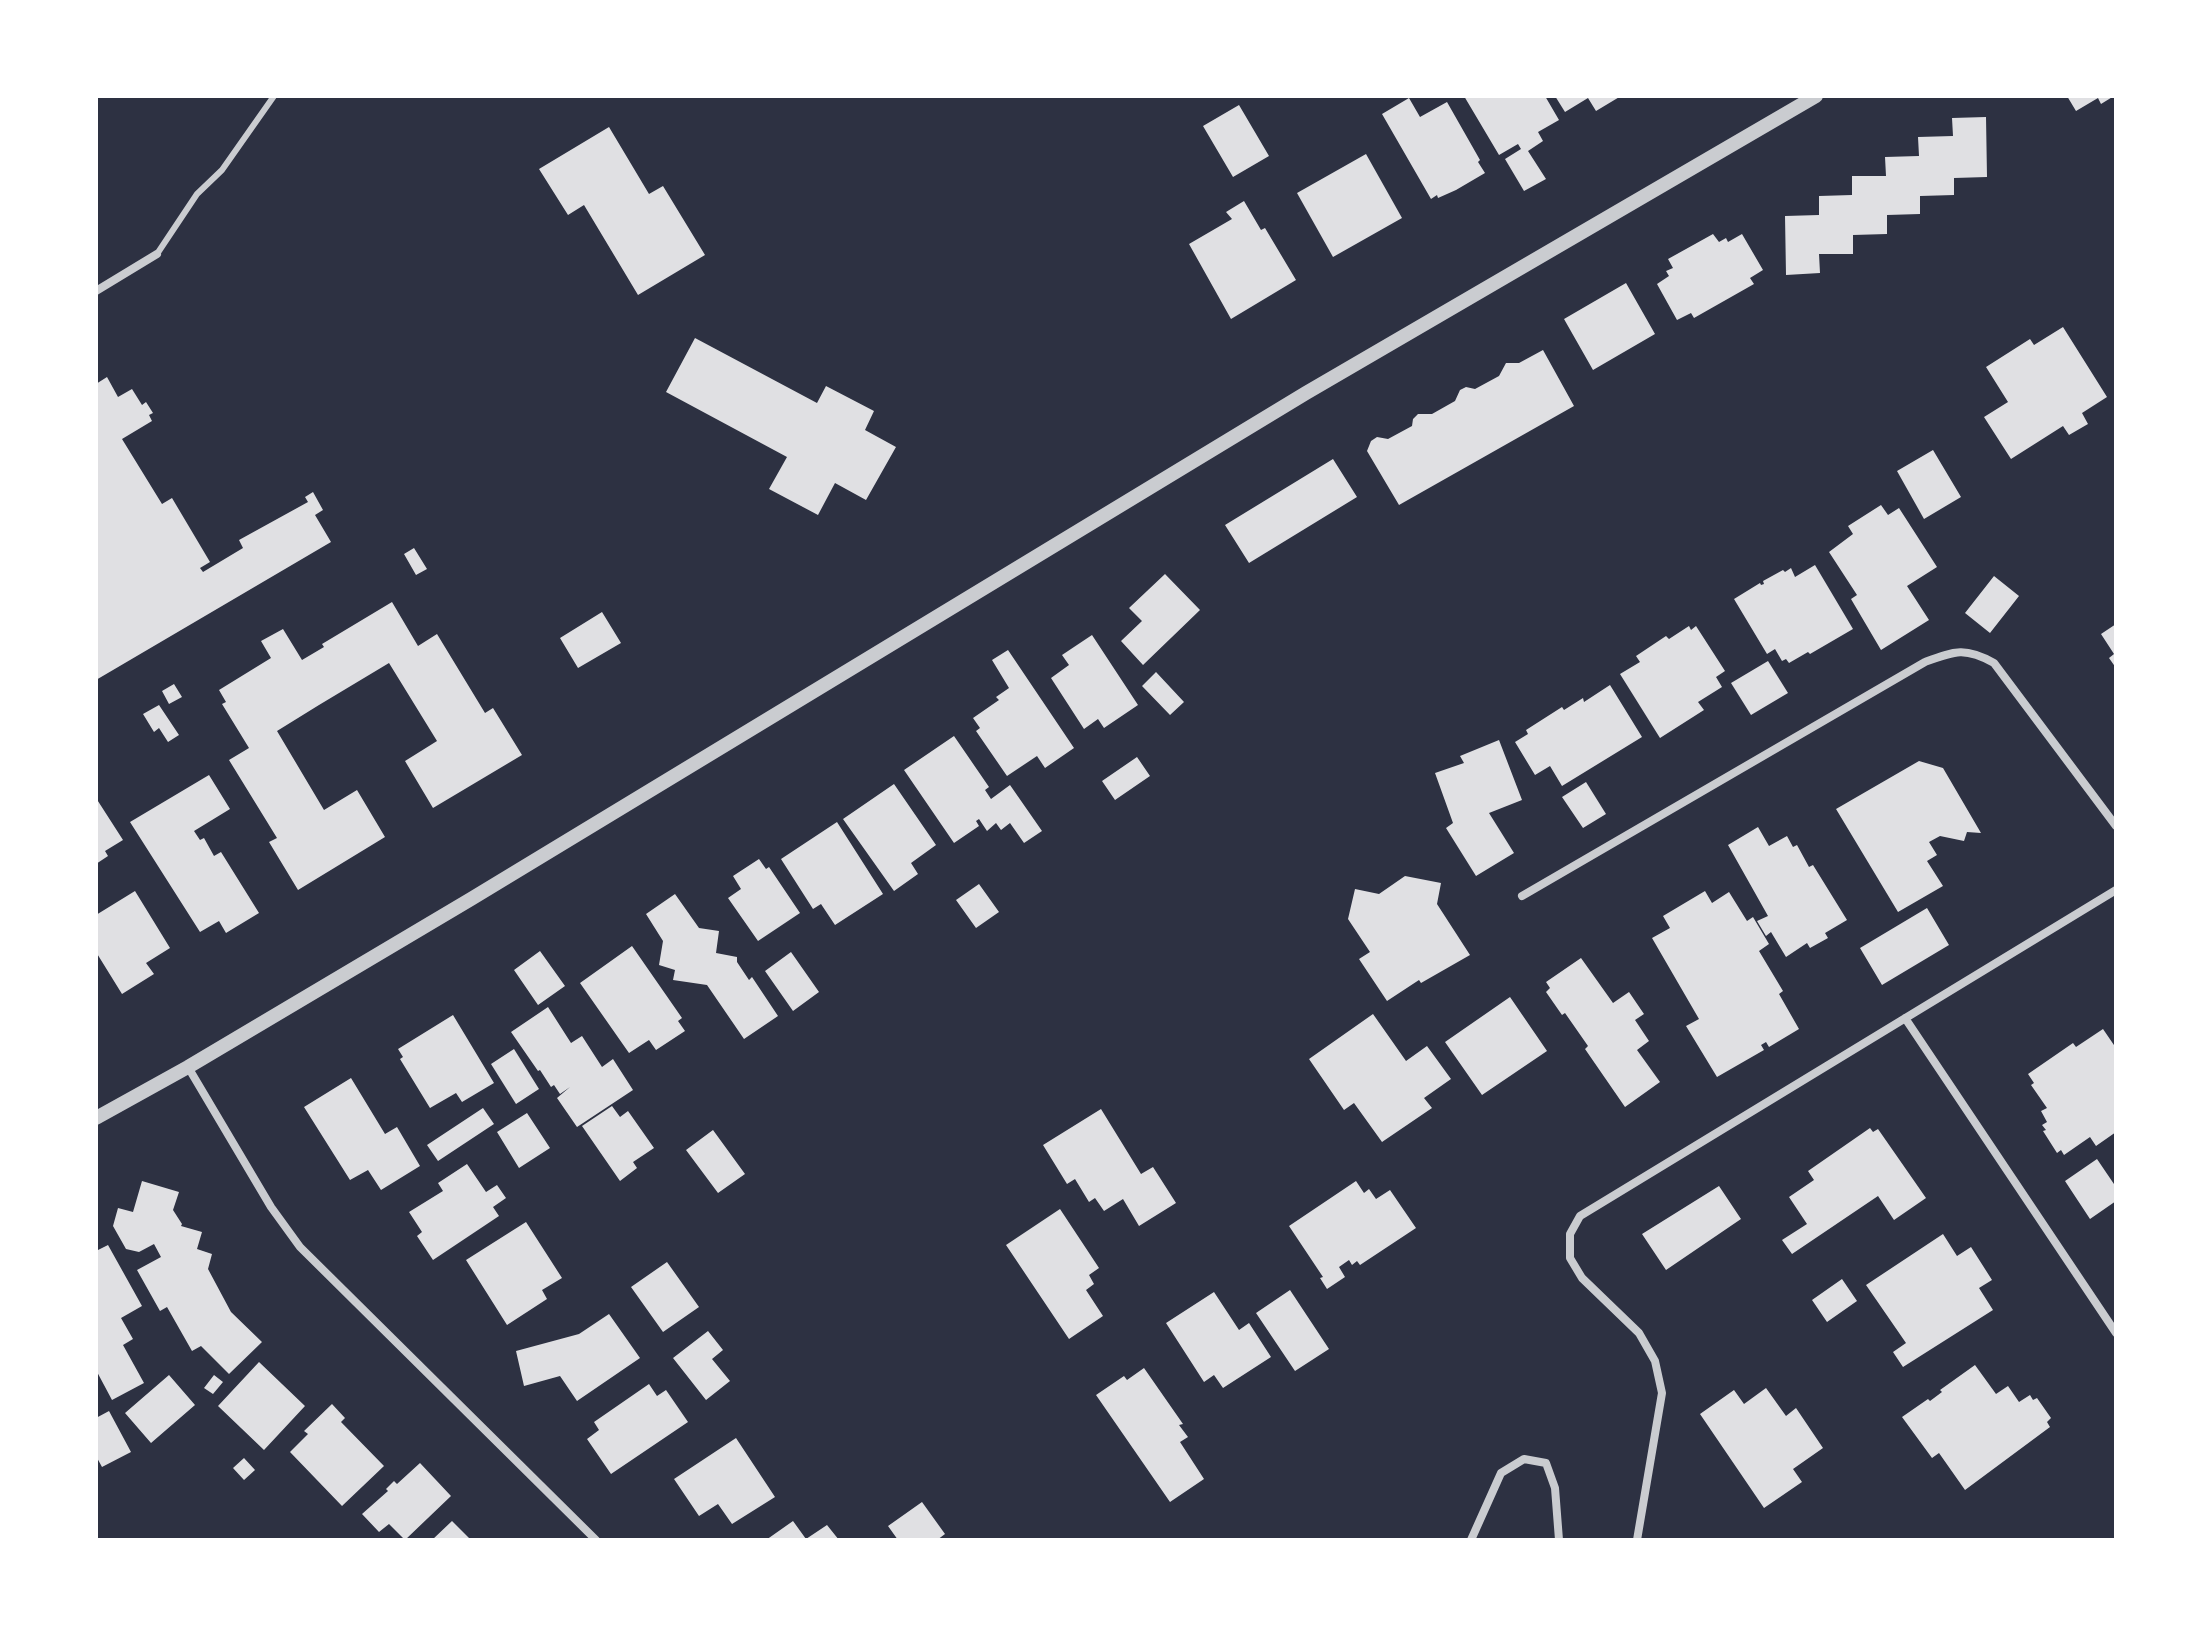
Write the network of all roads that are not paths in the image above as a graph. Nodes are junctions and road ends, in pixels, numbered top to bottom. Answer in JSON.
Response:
{"nodes":[{"id":1,"x":274,"y":96,"type":"edge"},
{"id":2,"x":1816,"y":96,"type":"edge"},
{"id":3,"x":157,"y":254,"type":"joint"},
{"id":4,"x":96,"y":291,"type":"edge"},
{"id":5,"x":2116,"y":826,"type":"edge"},
{"id":6,"x":2116,"y":890,"type":"edge"},
{"id":7,"x":1522,"y":896,"type":"dead end"},
{"id":8,"x":1905,"y":1018,"type":"junction"},
{"id":9,"x":188,"y":1067,"type":"junction"},
{"id":10,"x":96,"y":1118,"type":"edge"},
{"id":11,"x":2116,"y":1333,"type":"edge"},
{"id":12,"x":596,"y":1540,"type":"edge"},
{"id":13,"x":1471,"y":1540,"type":"edge"},
{"id":14,"x":1559,"y":1540,"type":"edge"},
{"id":15,"x":1637,"y":1540,"type":"edge"}],
"edges":[{"from":1,"to":3,"type":"lane"},
{"from":2,"to":9,"type":"street"},
{"from":3,"to":4,"type":"street"},
{"from":5,"to":7,"type":"street"},
{"from":6,"to":8,"type":"street"},
{"from":8,"to":11,"type":"street"},
{"from":8,"to":15,"type":"street"},
{"from":9,"to":10,"type":"street"},
{"from":9,"to":12,"type":"street"},
{"from":13,"to":14,"type":"street"}]}
